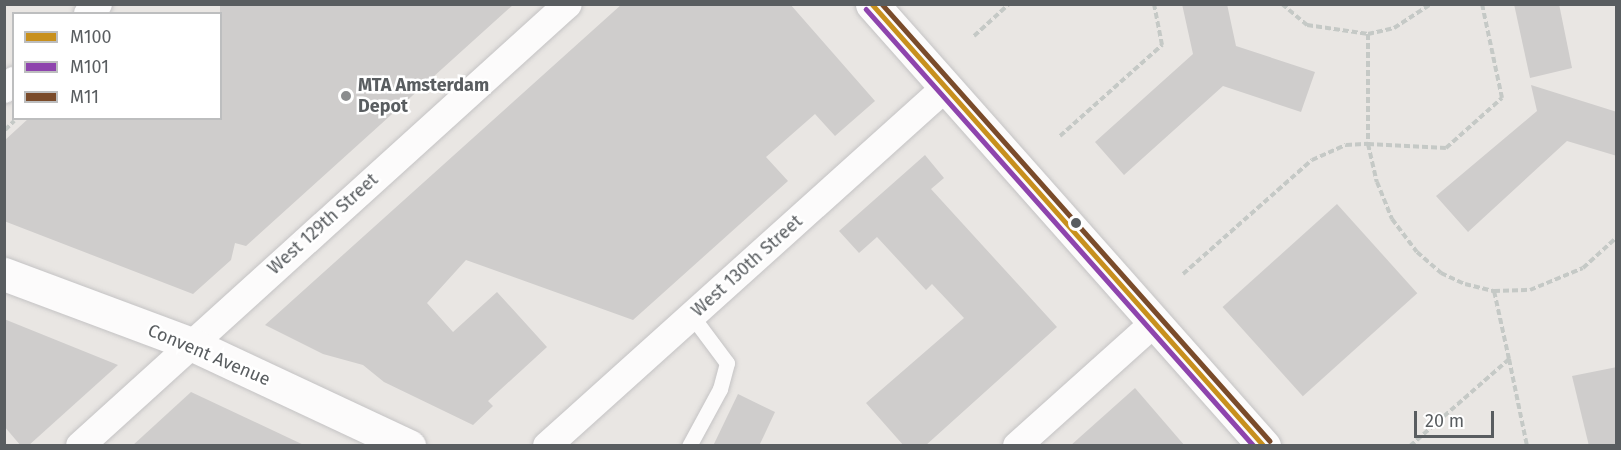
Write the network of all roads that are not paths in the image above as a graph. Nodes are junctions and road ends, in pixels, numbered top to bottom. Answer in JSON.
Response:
{"nodes":[{"id":1,"x":568,"y":4,"type":"edge"},
{"id":2,"x":872,"y":4,"type":"edge"},
{"id":3,"x":946,"y":87,"type":"junction"},
{"id":4,"x":4,"y":274,"type":"edge"},
{"id":5,"x":692,"y":316,"type":"junction"},
{"id":6,"x":1154,"y":323,"type":"junction"},
{"id":7,"x":191,"y":344,"type":"junction"},
{"id":8,"x":80,"y":446,"type":"edge"},
{"id":9,"x":409,"y":446,"type":"edge"},
{"id":10,"x":547,"y":446,"type":"edge"},
{"id":11,"x":689,"y":446,"type":"edge"},
{"id":12,"x":1017,"y":446,"type":"edge"},
{"id":13,"x":1264,"y":446,"type":"edge"}],
"edges":[{"from":1,"to":7,"type":"street","name":"West 129th Street"},
{"from":2,"to":3,"type":"main road"},
{"from":3,"to":5,"type":"street","name":"West 130th Street"},
{"from":3,"to":6,"type":"main road"},
{"from":4,"to":7,"type":"main road","name":"Convent Avenue"},
{"from":5,"to":10,"type":"street","name":"West 130th Street"},
{"from":5,"to":11,"type":"lane"},
{"from":6,"to":12,"type":"street"},
{"from":6,"to":13,"type":"main road"},
{"from":7,"to":8,"type":"street","name":"West 129th Street"},
{"from":7,"to":9,"type":"main road","name":"Convent Avenue"}]}
